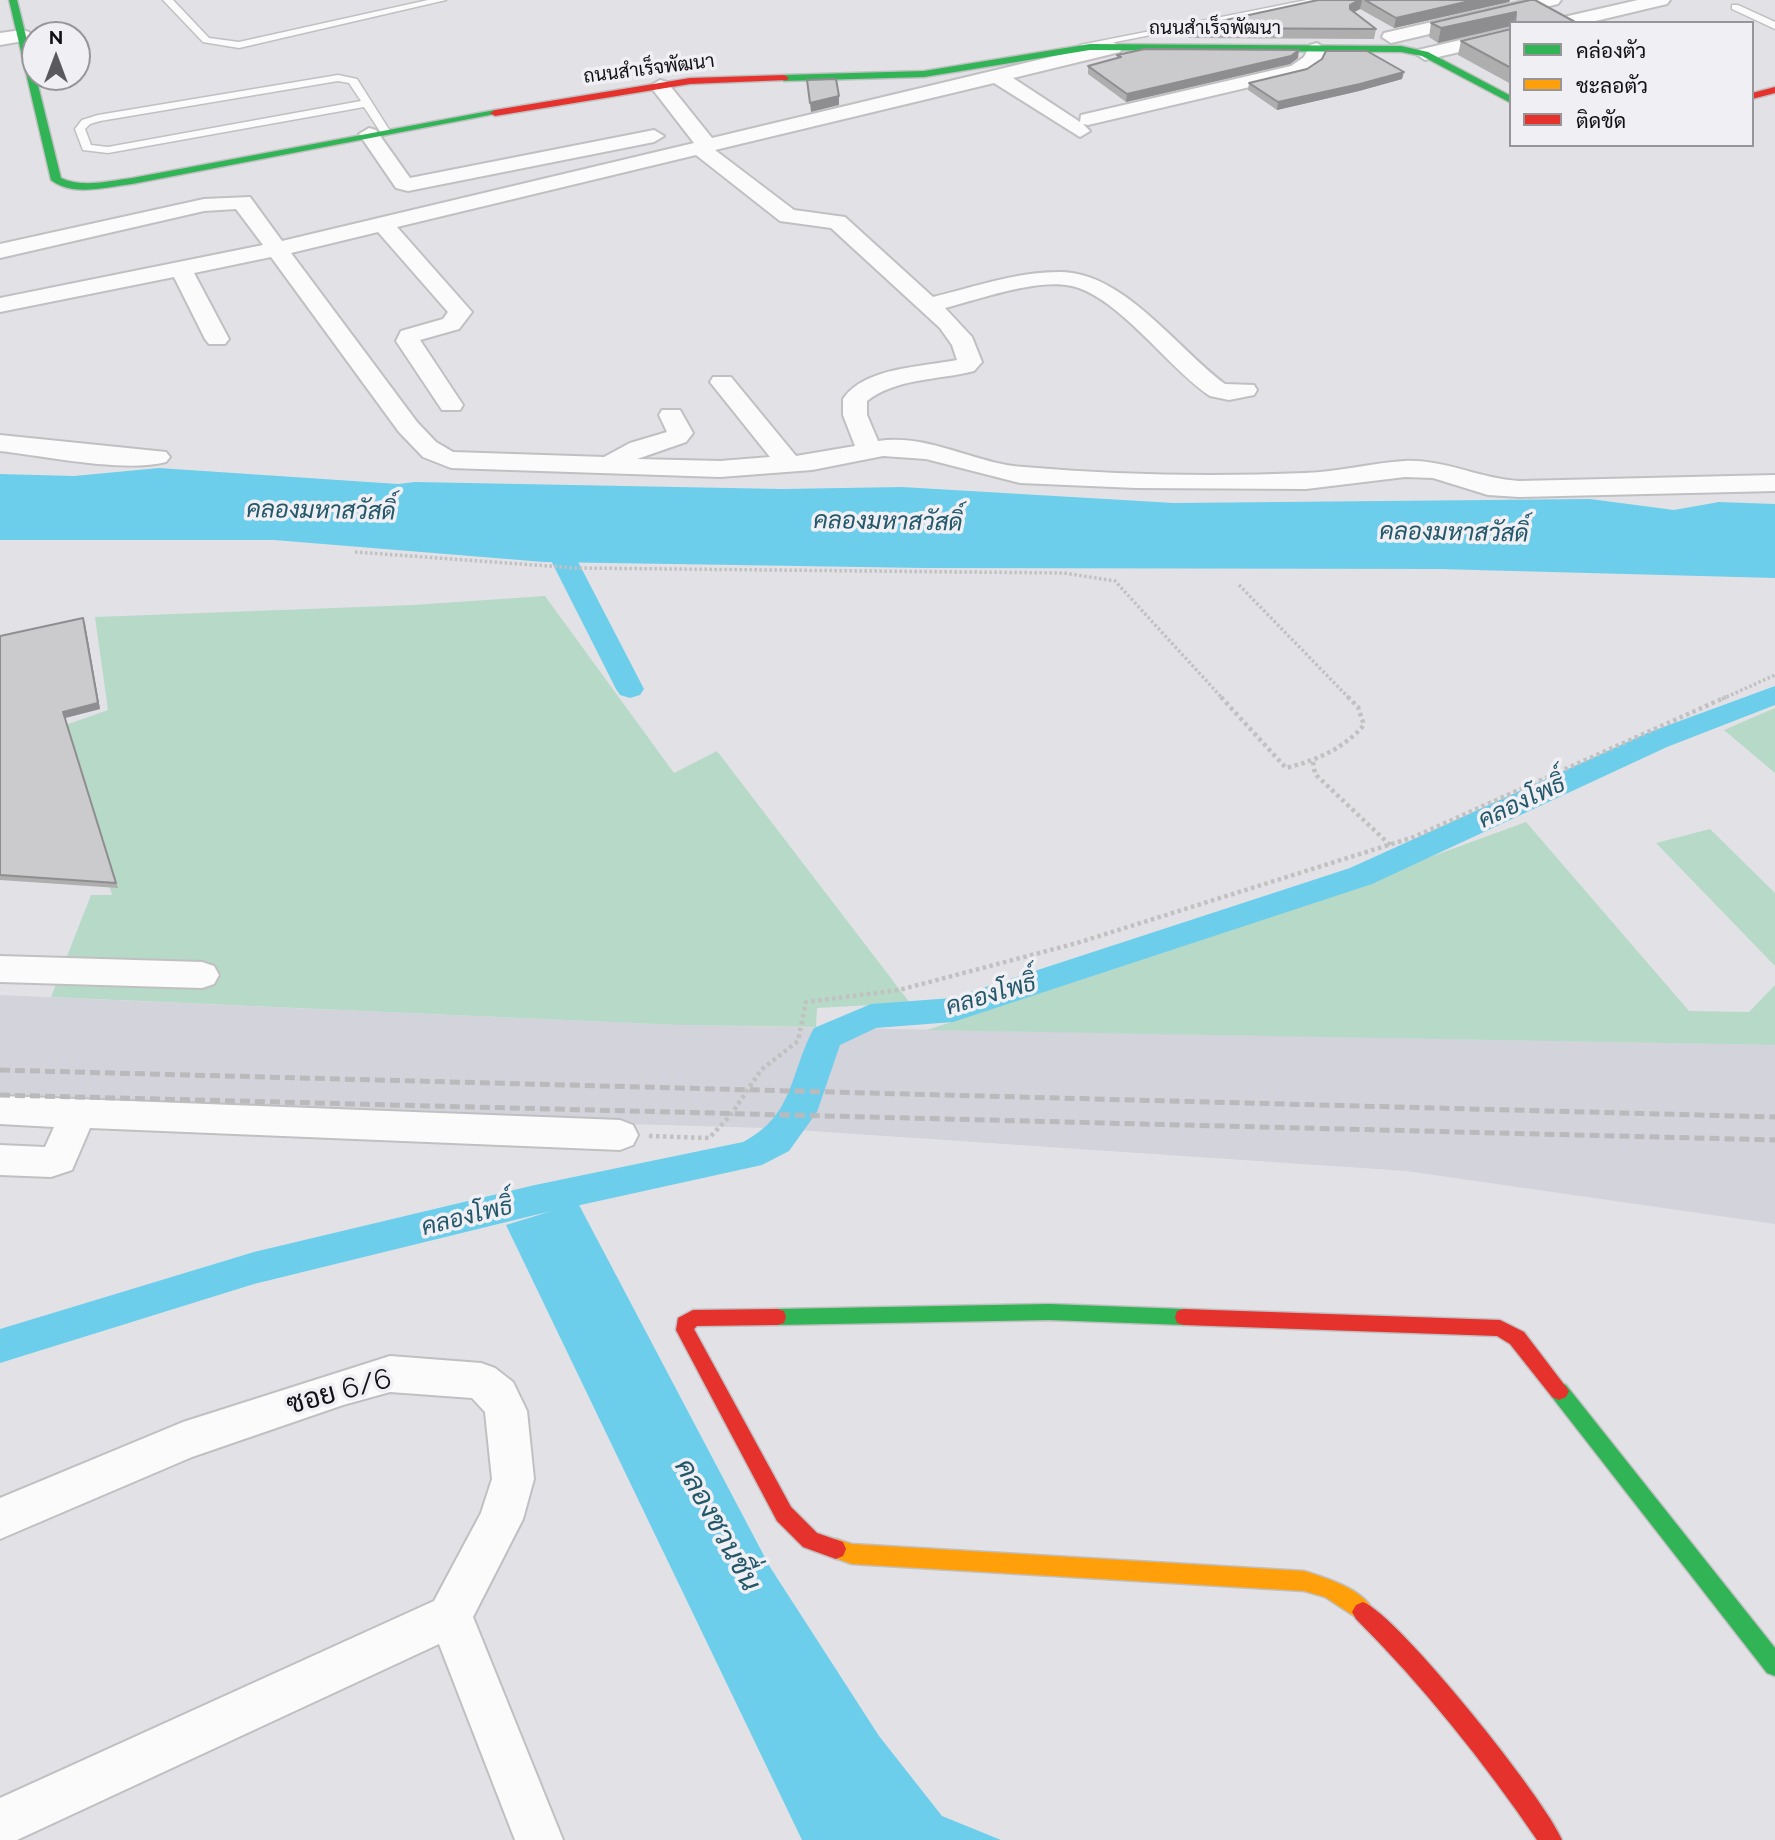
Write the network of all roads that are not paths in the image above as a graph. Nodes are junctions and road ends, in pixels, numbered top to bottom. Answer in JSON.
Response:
{"nodes":[{"id":1,"x":13,"y":0,"type":"edge"},
{"id":2,"x":169,"y":0,"type":"edge"},
{"id":3,"x":441,"y":0,"type":"edge"},
{"id":4,"x":1322,"y":0,"type":"edge"},
{"id":5,"x":1552,"y":0,"type":"edge"},
{"id":6,"x":1661,"y":0,"type":"edge"},
{"id":7,"x":1734,"y":7,"type":"dead end"},
{"id":8,"x":1571,"y":21,"type":"edge"},
{"id":9,"x":1775,"y":26,"type":"edge"},
{"id":10,"x":21,"y":32,"type":"edge"},
{"id":11,"x":1509,"y":34,"type":"edge"},
{"id":12,"x":21,"y":36,"type":"edge"},
{"id":13,"x":1391,"y":38,"type":"junction"},
{"id":14,"x":0,"y":39,"type":"edge"},
{"id":15,"x":1113,"y":48,"type":"junction"},
{"id":16,"x":1317,"y":48,"type":"junction"},
{"id":17,"x":1065,"y":49,"type":"junction"},
{"id":18,"x":1425,"y":54,"type":"junction"},
{"id":19,"x":997,"y":76,"type":"junction"},
{"id":20,"x":660,"y":86,"type":"junction"},
{"id":21,"x":1775,"y":90,"type":"edge"},
{"id":22,"x":35,"y":91,"type":"edge"},
{"id":23,"x":1754,"y":95,"type":"edge"},
{"id":24,"x":1509,"y":99,"type":"edge"},
{"id":25,"x":367,"y":103,"type":"junction"},
{"id":26,"x":377,"y":133,"type":"junction"},
{"id":27,"x":666,"y":134,"type":"dead end"},
{"id":28,"x":703,"y":147,"type":"junction"},
{"id":29,"x":383,"y":224,"type":"junction"},
{"id":30,"x":278,"y":249,"type":"junction"},
{"id":31,"x":0,"y":251,"type":"edge"},
{"id":32,"x":181,"y":269,"type":"junction"},
{"id":33,"x":1060,"y":278,"type":"junction"},
{"id":34,"x":0,"y":305,"type":"edge"},
{"id":35,"x":928,"y":305,"type":"junction"},
{"id":36,"x":217,"y":339,"type":"dead end"},
{"id":37,"x":722,"y":382,"type":"dead end"},
{"id":38,"x":1245,"y":390,"type":"dead end"},
{"id":39,"x":1188,"y":394,"type":"dead end"},
{"id":40,"x":451,"y":405,"type":"dead end"},
{"id":41,"x":671,"y":415,"type":"dead end"},
{"id":42,"x":0,"y":443,"type":"edge"},
{"id":43,"x":869,"y":450,"type":"junction"},
{"id":44,"x":157,"y":457,"type":"dead end"},
{"id":45,"x":608,"y":463,"type":"junction"},
{"id":46,"x":789,"y":464,"type":"junction"},
{"id":47,"x":1775,"y":483,"type":"edge"},
{"id":48,"x":0,"y":970,"type":"edge"},
{"id":49,"x":202,"y":975,"type":"dead end"},
{"id":50,"x":0,"y":1110,"type":"edge"},
{"id":51,"x":78,"y":1112,"type":"junction"},
{"id":52,"x":620,"y":1135,"type":"road end"},
{"id":53,"x":0,"y":1160,"type":"edge"},
{"id":54,"x":0,"y":1519,"type":"edge"},
{"id":55,"x":450,"y":1616,"type":"junction"},
{"id":56,"x":1775,"y":1665,"type":"edge"},
{"id":57,"x":0,"y":1823,"type":"edge"},
{"id":58,"x":538,"y":1840,"type":"edge"},
{"id":59,"x":1551,"y":1840,"type":"edge"}],
"edges":[{"from":1,"to":10,"type":"street","name":"ถนนสำเร็จพัฒนา"},
{"from":2,"to":3,"type":"lane"},
{"from":4,"to":17,"type":"lane"},
{"from":5,"to":13,"type":"street"},
{"from":6,"to":8,"type":"street"},
{"from":7,"to":9,"type":"lane"},
{"from":11,"to":18,"type":"street"},
{"from":12,"to":14,"type":"street"},
{"from":13,"to":16,"type":"street","name":"ถนนสำเร็จพัฒนา"},
{"from":13,"to":18,"type":"street","name":"ถนนสำเร็จพัฒนา"},
{"from":15,"to":16,"type":"street","name":"ถนนสำเร็จพัฒนา"},
{"from":15,"to":17,"type":"street","name":"ถนนสำเร็จพัฒนา"},
{"from":15,"to":19,"type":"street"},
{"from":16,"to":19,"type":"street"},
{"from":17,"to":20,"type":"street","name":"ถนนสำเร็จพัฒนา"},
{"from":18,"to":24,"type":"street","name":"ถนนสำเร็จพัฒนา"},
{"from":19,"to":28,"type":"street"},
{"from":20,"to":26,"type":"street","name":"ถนนสำเร็จพัฒนา"},
{"from":20,"to":28,"type":"street"},
{"from":21,"to":23,"type":"street"},
{"from":22,"to":26,"type":"street","name":"ถนนสำเร็จพัฒนา"},
{"from":25,"to":25,"type":"lane"},
{"from":25,"to":26,"type":"lane"},
{"from":26,"to":27,"type":"street"},
{"from":28,"to":29,"type":"street"},
{"from":28,"to":35,"type":"street"},
{"from":29,"to":30,"type":"street"},
{"from":29,"to":40,"type":"street"},
{"from":30,"to":31,"type":"street"},
{"from":30,"to":32,"type":"street"},
{"from":30,"to":45,"type":"street"},
{"from":32,"to":34,"type":"street"},
{"from":32,"to":36,"type":"street"},
{"from":33,"to":35,"type":"street"},
{"from":33,"to":38,"type":"street"},
{"from":33,"to":39,"type":"street"},
{"from":35,"to":43,"type":"street"},
{"from":37,"to":46,"type":"street"},
{"from":41,"to":45,"type":"street"},
{"from":42,"to":44,"type":"street"},
{"from":43,"to":46,"type":"street"},
{"from":43,"to":47,"type":"street"},
{"from":45,"to":46,"type":"street"},
{"from":48,"to":49,"type":"street"},
{"from":50,"to":51,"type":"street"},
{"from":51,"to":52,"type":"street"},
{"from":51,"to":53,"type":"street"},
{"from":54,"to":55,"type":"street","name":"ซอย 6/6"},
{"from":55,"to":57,"type":"street"},
{"from":55,"to":58,"type":"street"},
{"from":56,"to":59,"type":"street"}]}
